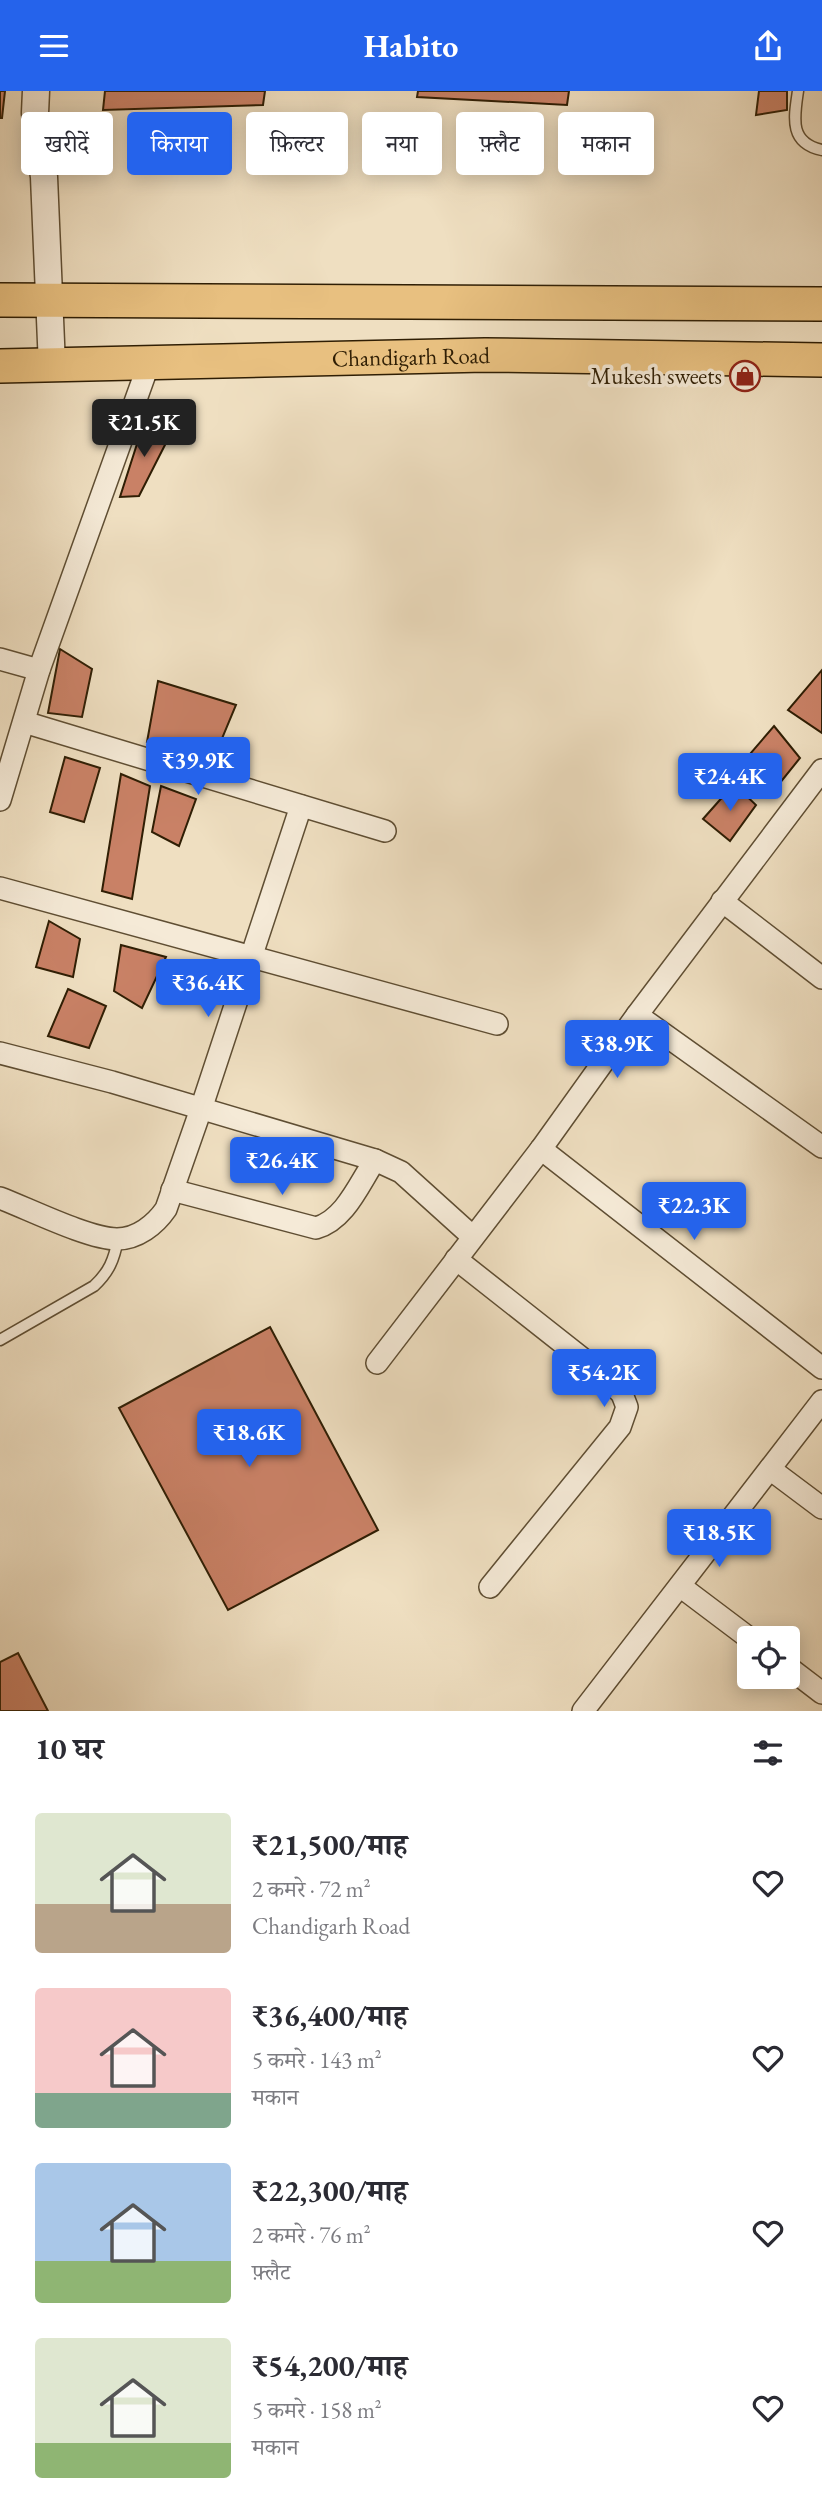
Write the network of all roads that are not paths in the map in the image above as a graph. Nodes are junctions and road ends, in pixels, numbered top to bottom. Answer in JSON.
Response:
{"nodes":[{"id":1,"x":36,"y":91,"type":"edge"},
{"id":2,"x":798,"y":91,"type":"edge"},
{"id":3,"x":822,"y":150,"type":"edge"},
{"id":4,"x":50,"y":299,"type":"junction"},
{"id":5,"x":0,"y":300,"type":"edge"},
{"id":6,"x":822,"y":304,"type":"edge"},
{"id":7,"x":822,"y":361,"type":"edge"},
{"id":8,"x":149,"y":363,"type":"junction"},
{"id":9,"x":0,"y":366,"type":"edge"},
{"id":10,"x":52,"y":366,"type":"junction"},
{"id":11,"x":0,"y":659,"type":"edge"},
{"id":12,"x":39,"y":670,"type":"junction"},
{"id":13,"x":24,"y":722,"type":"junction"},
{"id":14,"x":822,"y":770,"type":"edge"},
{"id":15,"x":0,"y":800,"type":"edge"},
{"id":16,"x":300,"y":806,"type":"junction"},
{"id":17,"x":385,"y":831,"type":"dead end"},
{"id":18,"x":0,"y":888,"type":"edge"},
{"id":19,"x":722,"y":901,"type":"junction"},
{"id":20,"x":250,"y":957,"type":"junction"},
{"id":21,"x":822,"y":978,"type":"edge"},
{"id":22,"x":638,"y":1015,"type":"junction"},
{"id":23,"x":497,"y":1024,"type":"dead end"},
{"id":24,"x":0,"y":1053,"type":"edge"},
{"id":25,"x":201,"y":1109,"type":"junction"},
{"id":26,"x":822,"y":1147,"type":"edge"},
{"id":27,"x":541,"y":1149,"type":"junction"},
{"id":28,"x":375,"y":1160,"type":"junction"},
{"id":29,"x":173,"y":1190,"type":"junction"},
{"id":30,"x":0,"y":1198,"type":"edge"},
{"id":31,"x":473,"y":1237,"type":"junction"},
{"id":32,"x":118,"y":1239,"type":"junction"},
{"id":33,"x":456,"y":1259,"type":"junction"},
{"id":34,"x":0,"y":1340,"type":"edge"},
{"id":35,"x":377,"y":1363,"type":"dead end"},
{"id":36,"x":822,"y":1368,"type":"edge"},
{"id":37,"x":822,"y":1401,"type":"edge"},
{"id":38,"x":770,"y":1469,"type":"junction"},
{"id":39,"x":822,"y":1508,"type":"edge"},
{"id":40,"x":680,"y":1586,"type":"junction"},
{"id":41,"x":490,"y":1587,"type":"dead end"},
{"id":42,"x":737,"y":1629,"type":"edge"},
{"id":43,"x":800,"y":1676,"type":"edge"},
{"id":44,"x":822,"y":1693,"type":"edge"},
{"id":45,"x":595,"y":1707,"type":"edge"}],
"edges":[{"from":1,"to":4,"type":"street"},
{"from":2,"to":3,"type":"lane"},
{"from":4,"to":5,"type":"main road"},
{"from":4,"to":6,"type":"main road"},
{"from":4,"to":10,"type":"street"},
{"from":7,"to":8,"type":"main road","name":"Chandigarh Road"},
{"from":8,"to":10,"type":"main road","name":"Chandigarh Road"},
{"from":8,"to":12,"type":"street"},
{"from":9,"to":10,"type":"main road","name":"Chandigarh Road"},
{"from":11,"to":12,"type":"street"},
{"from":12,"to":13,"type":"street"},
{"from":13,"to":15,"type":"street"},
{"from":13,"to":16,"type":"street"},
{"from":14,"to":19,"type":"street"},
{"from":16,"to":17,"type":"street"},
{"from":16,"to":20,"type":"street"},
{"from":18,"to":20,"type":"street"},
{"from":19,"to":21,"type":"street"},
{"from":19,"to":22,"type":"street"},
{"from":20,"to":23,"type":"street"},
{"from":20,"to":25,"type":"street"},
{"from":22,"to":26,"type":"street"},
{"from":22,"to":27,"type":"street"},
{"from":24,"to":25,"type":"street"},
{"from":25,"to":28,"type":"street"},
{"from":25,"to":29,"type":"street"},
{"from":27,"to":31,"type":"street"},
{"from":27,"to":36,"type":"street"},
{"from":28,"to":29,"type":"street"},
{"from":28,"to":31,"type":"street"},
{"from":29,"to":32,"type":"street"},
{"from":30,"to":32,"type":"street"},
{"from":31,"to":33,"type":"street"},
{"from":32,"to":34,"type":"lane"},
{"from":33,"to":35,"type":"street"},
{"from":33,"to":41,"type":"street"},
{"from":37,"to":38,"type":"street"},
{"from":38,"to":39,"type":"street"},
{"from":38,"to":40,"type":"street"},
{"from":40,"to":42,"type":"street"},
{"from":40,"to":45,"type":"street"},
{"from":43,"to":44,"type":"street"}]}
